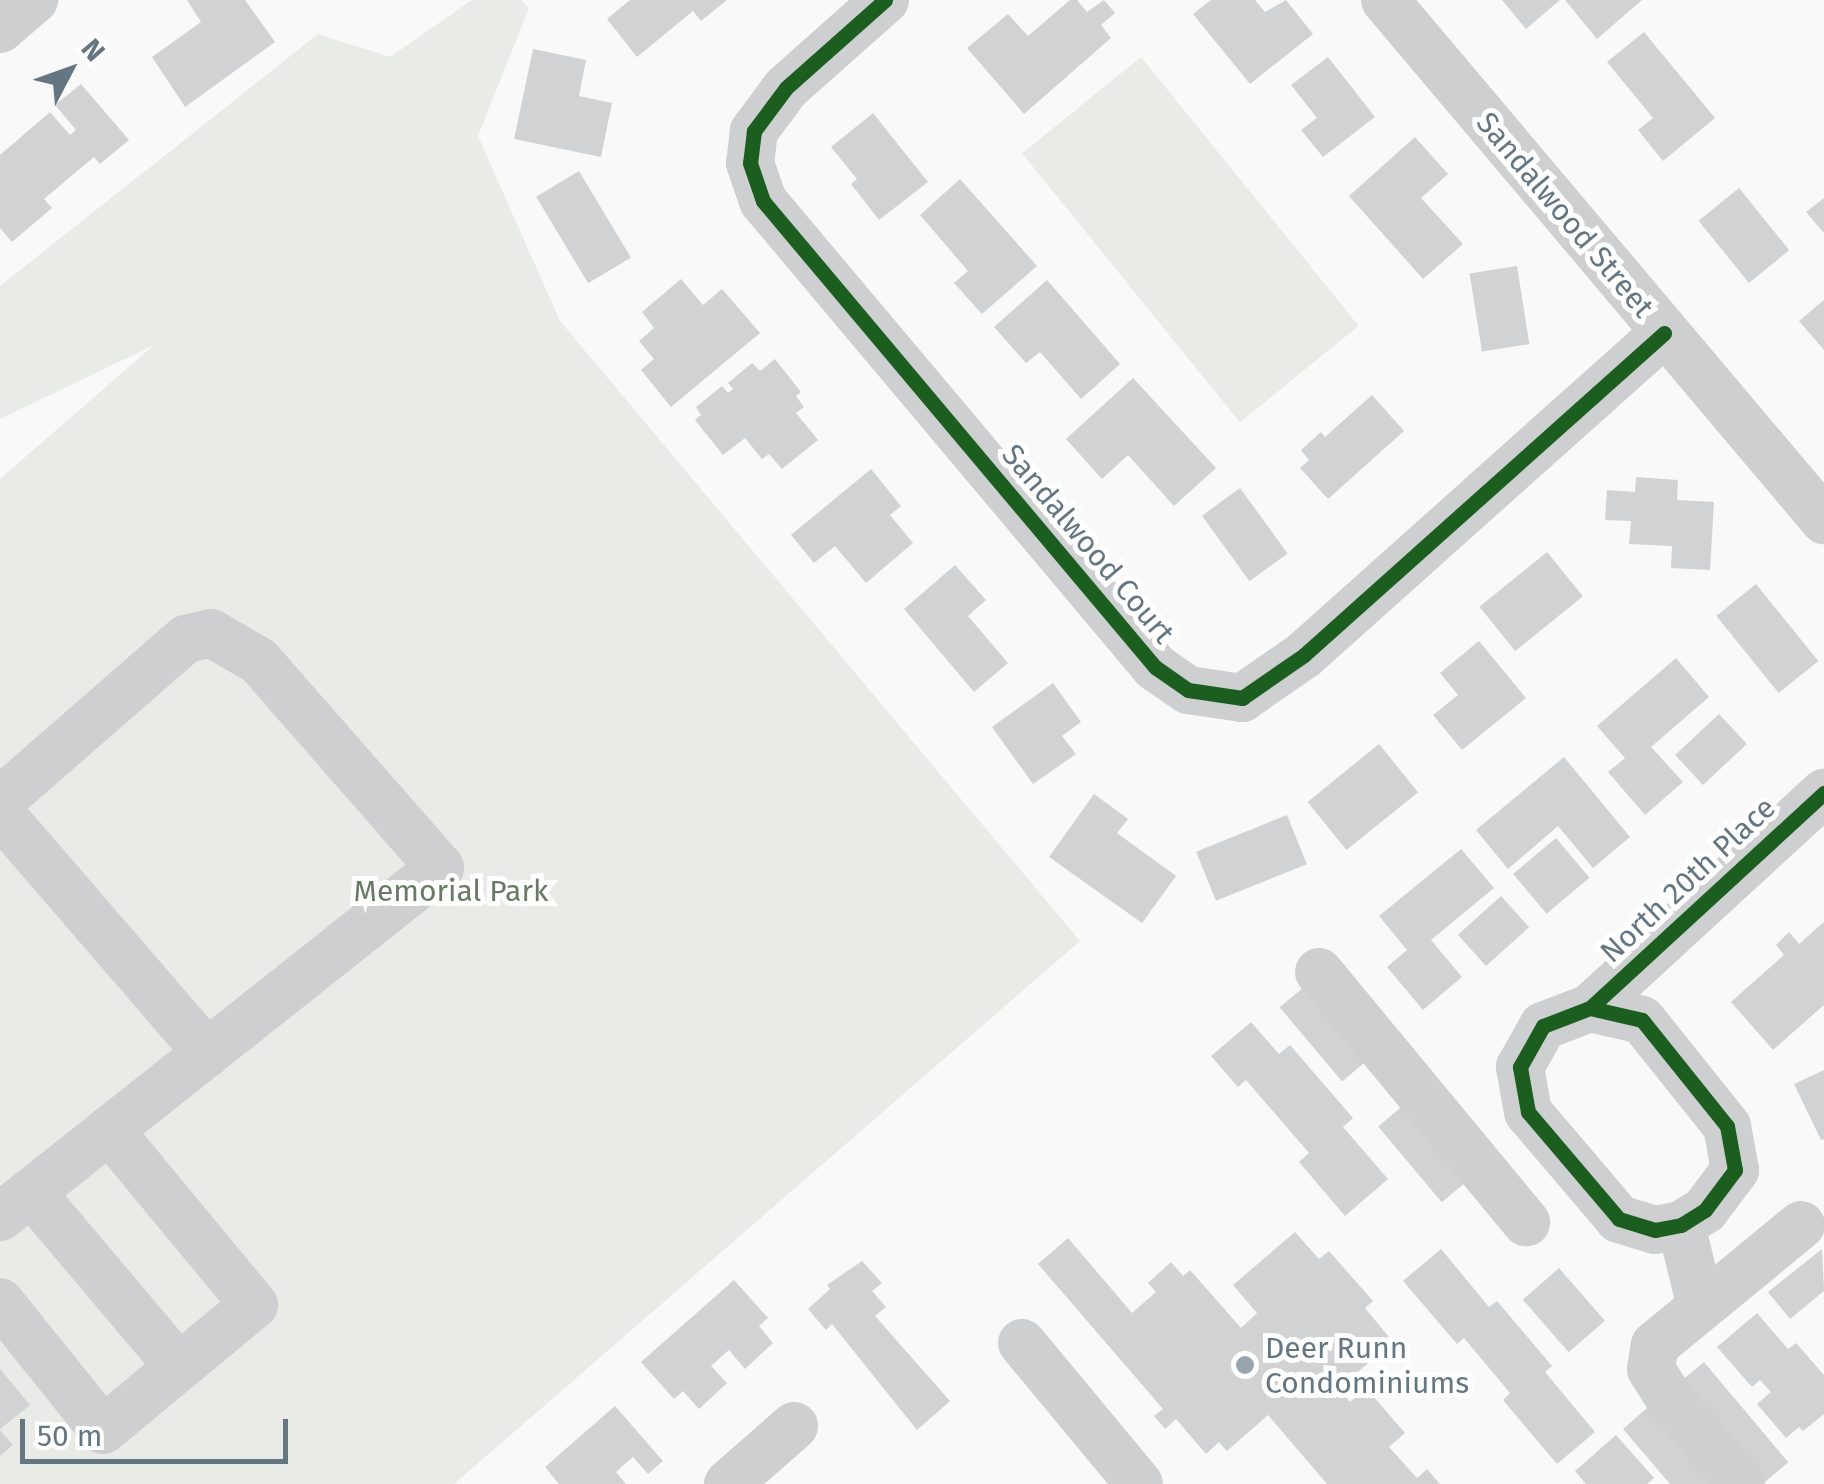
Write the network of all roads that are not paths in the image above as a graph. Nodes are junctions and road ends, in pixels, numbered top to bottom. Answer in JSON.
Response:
{"nodes":[{"id":1,"x":34,"y":0,"type":"edge"},
{"id":2,"x":885,"y":0,"type":"edge"},
{"id":3,"x":1385,"y":0,"type":"edge"},
{"id":4,"x":0,"y":29,"type":"edge"},
{"id":5,"x":1664,"y":333,"type":"junction"},
{"id":6,"x":1824,"y":520,"type":"edge"},
{"id":7,"x":1824,"y":792,"type":"edge"},
{"id":8,"x":0,"y":801,"type":"edge"},
{"id":9,"x":0,"y":813,"type":"edge"},
{"id":10,"x":1319,"y":972,"type":"dead end"},
{"id":11,"x":1590,"y":1008,"type":"junction"},
{"id":12,"x":207,"y":1053,"type":"junction"},
{"id":13,"x":1534,"y":1120,"type":"junction"},
{"id":14,"x":110,"y":1130,"type":"junction"},
{"id":15,"x":1478,"y":1164,"type":"junction"},
{"id":16,"x":16,"y":1205,"type":"edge"},
{"id":17,"x":1526,"y":1222,"type":"dead end"},
{"id":18,"x":1681,"y":1225,"type":"junction"},
{"id":19,"x":1801,"y":1225,"type":"dead end"},
{"id":20,"x":0,"y":1302,"type":"edge"},
{"id":21,"x":1701,"y":1307,"type":"junction"},
{"id":22,"x":1022,"y":1343,"type":"dead end"},
{"id":23,"x":179,"y":1367,"type":"junction"},
{"id":24,"x":794,"y":1426,"type":"dead end"},
{"id":25,"x":728,"y":1484,"type":"edge"},
{"id":26,"x":1139,"y":1484,"type":"edge"},
{"id":27,"x":1741,"y":1484,"type":"edge"}],
"edges":[{"from":1,"to":4,"type":"street"},
{"from":2,"to":5,"type":"street","name":"Sandalwood Court"},
{"from":3,"to":5,"type":"street","name":"Sandalwood Street"},
{"from":5,"to":6,"type":"street","name":"Sandalwood Street"},
{"from":7,"to":11,"type":"street","name":"North 20th Place"},
{"from":8,"to":12,"type":"street"},
{"from":9,"to":12,"type":"street"},
{"from":10,"to":15,"type":"street"},
{"from":11,"to":13,"type":"street","name":"North 20th Place"},
{"from":11,"to":18,"type":"street","name":"North 20th Place"},
{"from":12,"to":14,"type":"street"},
{"from":13,"to":15,"type":"street"},
{"from":13,"to":18,"type":"street","name":"North 20th Place"},
{"from":14,"to":16,"type":"street"},
{"from":14,"to":23,"type":"street"},
{"from":15,"to":17,"type":"street"},
{"from":16,"to":23,"type":"street"},
{"from":18,"to":21,"type":"street"},
{"from":19,"to":21,"type":"street"},
{"from":20,"to":23,"type":"street"},
{"from":21,"to":27,"type":"street"},
{"from":22,"to":26,"type":"street"},
{"from":24,"to":25,"type":"street"}]}
